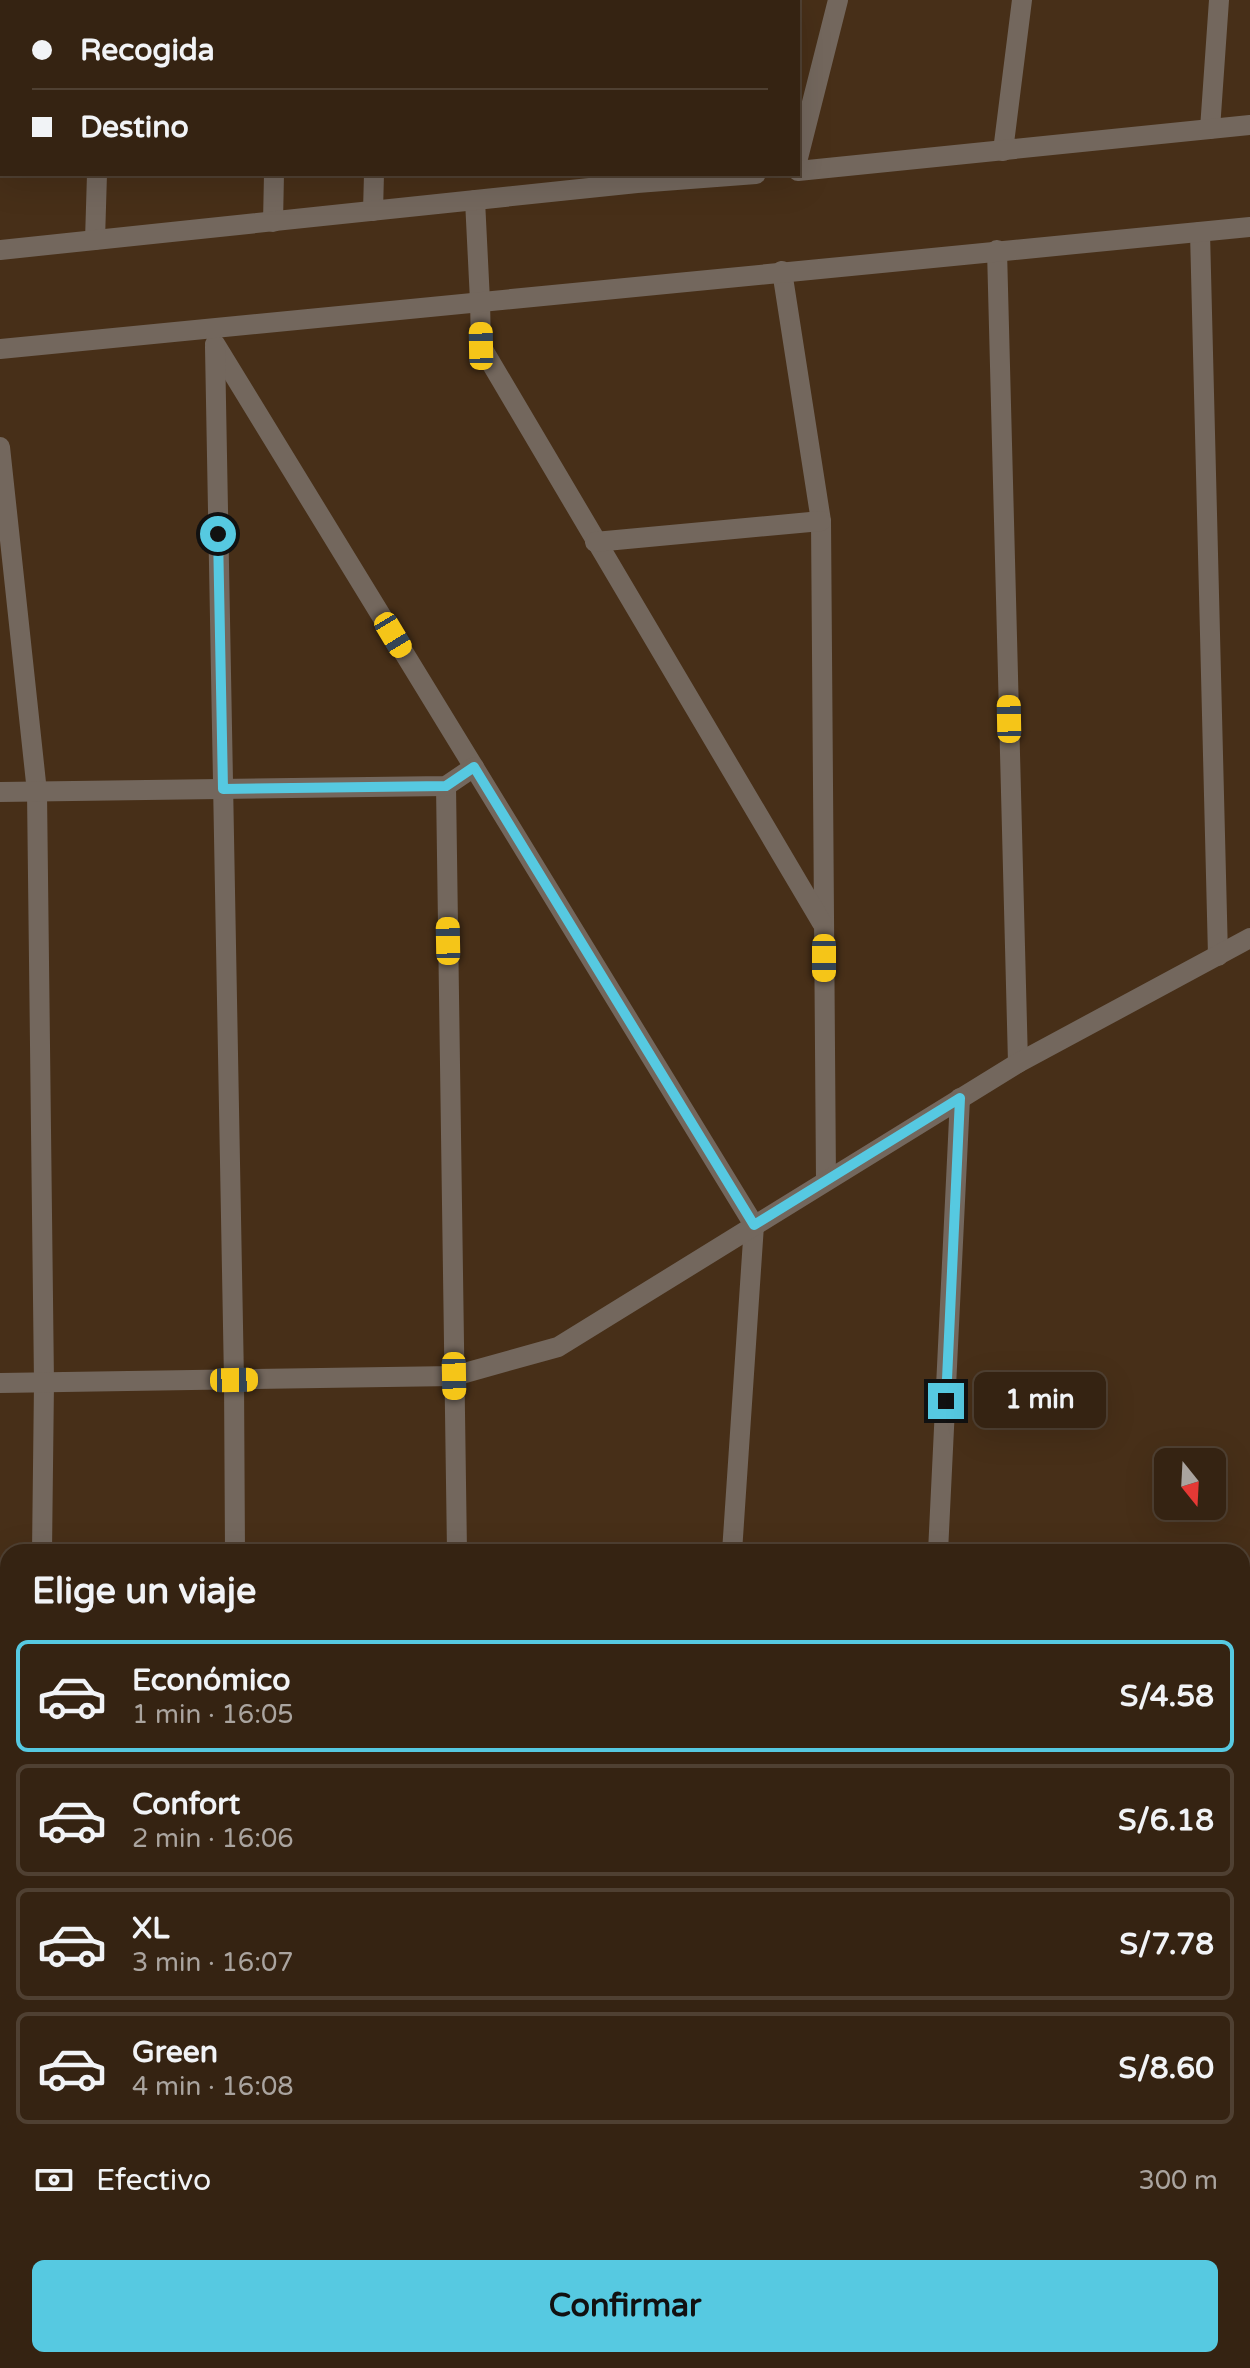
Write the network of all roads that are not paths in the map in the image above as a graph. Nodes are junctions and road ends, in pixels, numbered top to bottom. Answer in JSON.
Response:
{"nodes":[{"id":1,"x":838,"y":0,"type":"edge"},
{"id":2,"x":1022,"y":0,"type":"edge"},
{"id":3,"x":1219,"y":0,"type":"edge"},
{"id":4,"x":1250,"y":125,"type":"edge"},
{"id":5,"x":1210,"y":129,"type":"junction"},
{"id":6,"x":800,"y":150,"type":"edge"},
{"id":7,"x":1003,"y":151,"type":"junction"},
{"id":8,"x":800,"y":171,"type":"edge"},
{"id":9,"x":97,"y":176,"type":"edge"},
{"id":10,"x":274,"y":176,"type":"edge"},
{"id":11,"x":374,"y":176,"type":"edge"},
{"id":12,"x":696,"y":176,"type":"edge"},
{"id":13,"x":637,"y":178,"type":"edge"},
{"id":14,"x":475,"y":200,"type":"junction"},
{"id":15,"x":373,"y":211,"type":"junction"},
{"id":16,"x":273,"y":222,"type":"junction"},
{"id":17,"x":1250,"y":227,"type":"edge"},
{"id":18,"x":1200,"y":232,"type":"junction"},
{"id":19,"x":95,"y":240,"type":"junction"},
{"id":20,"x":0,"y":250,"type":"edge"},
{"id":21,"x":997,"y":250,"type":"junction"},
{"id":22,"x":782,"y":271,"type":"junction"},
{"id":23,"x":480,"y":301,"type":"junction"},
{"id":24,"x":214,"y":336,"type":"junction"},
{"id":25,"x":0,"y":349,"type":"edge"},
{"id":26,"x":0,"y":447,"type":"edge"},
{"id":27,"x":821,"y":521,"type":"junction"},
{"id":28,"x":595,"y":542,"type":"junction"},
{"id":29,"x":474,"y":767,"type":"junction"},
{"id":30,"x":446,"y":786,"type":"junction"},
{"id":31,"x":223,"y":789,"type":"junction"},
{"id":32,"x":0,"y":792,"type":"edge"},
{"id":33,"x":37,"y":792,"type":"junction"},
{"id":34,"x":824,"y":926,"type":"junction"},
{"id":35,"x":1250,"y":938,"type":"edge"},
{"id":36,"x":1218,"y":956,"type":"junction"},
{"id":37,"x":1018,"y":1063,"type":"junction"},
{"id":38,"x":960,"y":1098,"type":"junction"},
{"id":39,"x":826,"y":1180,"type":"junction"},
{"id":40,"x":754,"y":1225,"type":"junction"},
{"id":41,"x":454,"y":1376,"type":"junction"},
{"id":42,"x":234,"y":1380,"type":"junction"},
{"id":43,"x":0,"y":1383,"type":"edge"},
{"id":44,"x":44,"y":1383,"type":"junction"},
{"id":45,"x":42,"y":1544,"type":"edge"},
{"id":46,"x":235,"y":1544,"type":"edge"},
{"id":47,"x":457,"y":1544,"type":"edge"},
{"id":48,"x":733,"y":1544,"type":"edge"},
{"id":49,"x":938,"y":1544,"type":"edge"}],
"edges":[{"from":1,"to":6,"type":"street"},
{"from":2,"to":7,"type":"street"},
{"from":3,"to":5,"type":"street"},
{"from":4,"to":5,"type":"street"},
{"from":5,"to":7,"type":"street"},
{"from":7,"to":8,"type":"street"},
{"from":9,"to":19,"type":"street"},
{"from":10,"to":16,"type":"street"},
{"from":11,"to":15,"type":"street"},
{"from":12,"to":13,"type":"street"},
{"from":13,"to":14,"type":"street"},
{"from":14,"to":15,"type":"street"},
{"from":14,"to":23,"type":"street"},
{"from":15,"to":16,"type":"street"},
{"from":16,"to":19,"type":"street"},
{"from":17,"to":18,"type":"street"},
{"from":18,"to":21,"type":"street"},
{"from":18,"to":36,"type":"street"},
{"from":19,"to":20,"type":"street"},
{"from":21,"to":22,"type":"street"},
{"from":21,"to":37,"type":"street"},
{"from":22,"to":23,"type":"street"},
{"from":22,"to":27,"type":"street"},
{"from":23,"to":24,"type":"street"},
{"from":23,"to":28,"type":"street"},
{"from":24,"to":25,"type":"street"},
{"from":24,"to":29,"type":"street"},
{"from":24,"to":31,"type":"street"},
{"from":26,"to":33,"type":"street"},
{"from":27,"to":28,"type":"street"},
{"from":27,"to":34,"type":"street"},
{"from":28,"to":34,"type":"street"},
{"from":29,"to":30,"type":"street"},
{"from":29,"to":40,"type":"street"},
{"from":30,"to":31,"type":"street"},
{"from":30,"to":41,"type":"street"},
{"from":31,"to":33,"type":"street"},
{"from":31,"to":42,"type":"street"},
{"from":32,"to":33,"type":"street"},
{"from":33,"to":44,"type":"street"},
{"from":34,"to":39,"type":"street"},
{"from":35,"to":36,"type":"street"},
{"from":36,"to":37,"type":"street"},
{"from":37,"to":38,"type":"street"},
{"from":38,"to":39,"type":"street"},
{"from":38,"to":49,"type":"street"},
{"from":39,"to":40,"type":"street"},
{"from":40,"to":41,"type":"street"},
{"from":40,"to":48,"type":"street"},
{"from":41,"to":42,"type":"street"},
{"from":41,"to":47,"type":"street"},
{"from":42,"to":44,"type":"street"},
{"from":42,"to":46,"type":"street"},
{"from":43,"to":44,"type":"street"},
{"from":44,"to":45,"type":"street"}]}
